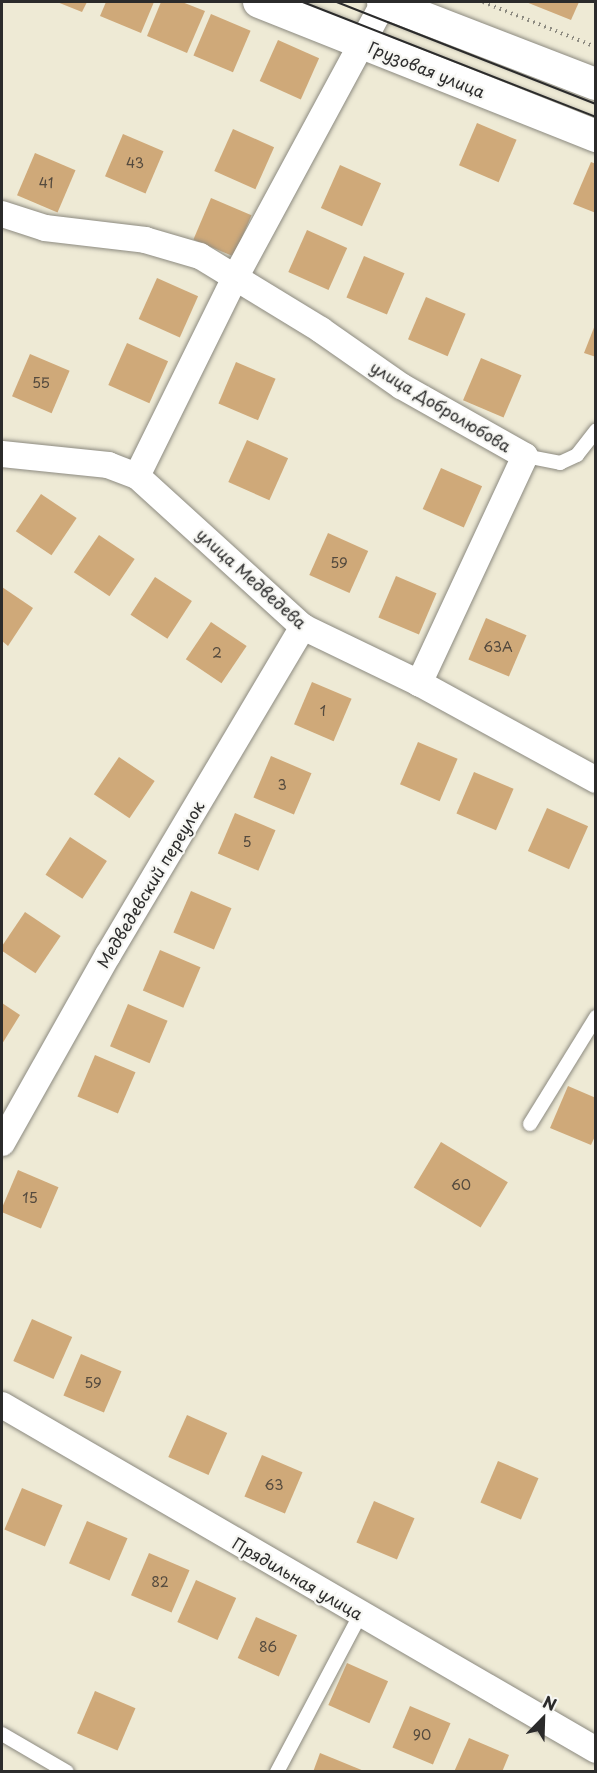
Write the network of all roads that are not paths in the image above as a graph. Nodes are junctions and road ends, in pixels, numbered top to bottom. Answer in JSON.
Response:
{"nodes":[{"id":1,"x":259,"y":2,"type":"edge"},
{"id":2,"x":383,"y":2,"type":"edge"},
{"id":3,"x":363,"y":44,"type":"junction"},
{"id":4,"x":596,"y":84,"type":"edge"},
{"id":5,"x":596,"y":136,"type":"edge"},
{"id":6,"x":2,"y":214,"type":"edge"},
{"id":7,"x":237,"y":276,"type":"junction"},
{"id":8,"x":596,"y":431,"type":"edge"},
{"id":9,"x":2,"y":454,"type":"edge"},
{"id":10,"x":525,"y":456,"type":"junction"},
{"id":11,"x":137,"y":476,"type":"junction"},
{"id":12,"x":303,"y":627,"type":"junction"},
{"id":13,"x":419,"y":684,"type":"junction"},
{"id":14,"x":596,"y":780,"type":"edge"},
{"id":15,"x":596,"y":1017,"type":"edge"},
{"id":16,"x":530,"y":1124,"type":"dead end"},
{"id":17,"x":2,"y":1143,"type":"edge"},
{"id":18,"x":2,"y":1405,"type":"edge"},
{"id":19,"x":360,"y":1615,"type":"junction"},
{"id":20,"x":2,"y":1734,"type":"edge"},
{"id":21,"x":596,"y":1750,"type":"edge"},
{"id":22,"x":67,"y":1772,"type":"edge"},
{"id":23,"x":277,"y":1772,"type":"edge"}],
"edges":[{"from":1,"to":3,"type":"street","name":"Грузовая улица"},
{"from":2,"to":3,"type":"street"},
{"from":2,"to":4,"type":"street"},
{"from":3,"to":5,"type":"street","name":"Грузовая улица"},
{"from":3,"to":7,"type":"street"},
{"from":6,"to":7,"type":"street","name":"улица Добролюбова"},
{"from":7,"to":10,"type":"street","name":"улица Добролюбова"},
{"from":7,"to":11,"type":"street"},
{"from":8,"to":10,"type":"lane"},
{"from":9,"to":11,"type":"street","name":"улица Медведева"},
{"from":10,"to":13,"type":"street","name":"улица Добролюбова"},
{"from":11,"to":12,"type":"street","name":"улица Медведева"},
{"from":12,"to":13,"type":"street","name":"улица Медведева"},
{"from":12,"to":17,"type":"street","name":"Медведевский переулок"},
{"from":13,"to":14,"type":"street","name":"улица Медведева"},
{"from":15,"to":16,"type":"lane"},
{"from":18,"to":19,"type":"street","name":"Прядильная улица"},
{"from":19,"to":21,"type":"street","name":"Прядильная улица"},
{"from":19,"to":23,"type":"lane"},
{"from":20,"to":22,"type":"lane"}]}
